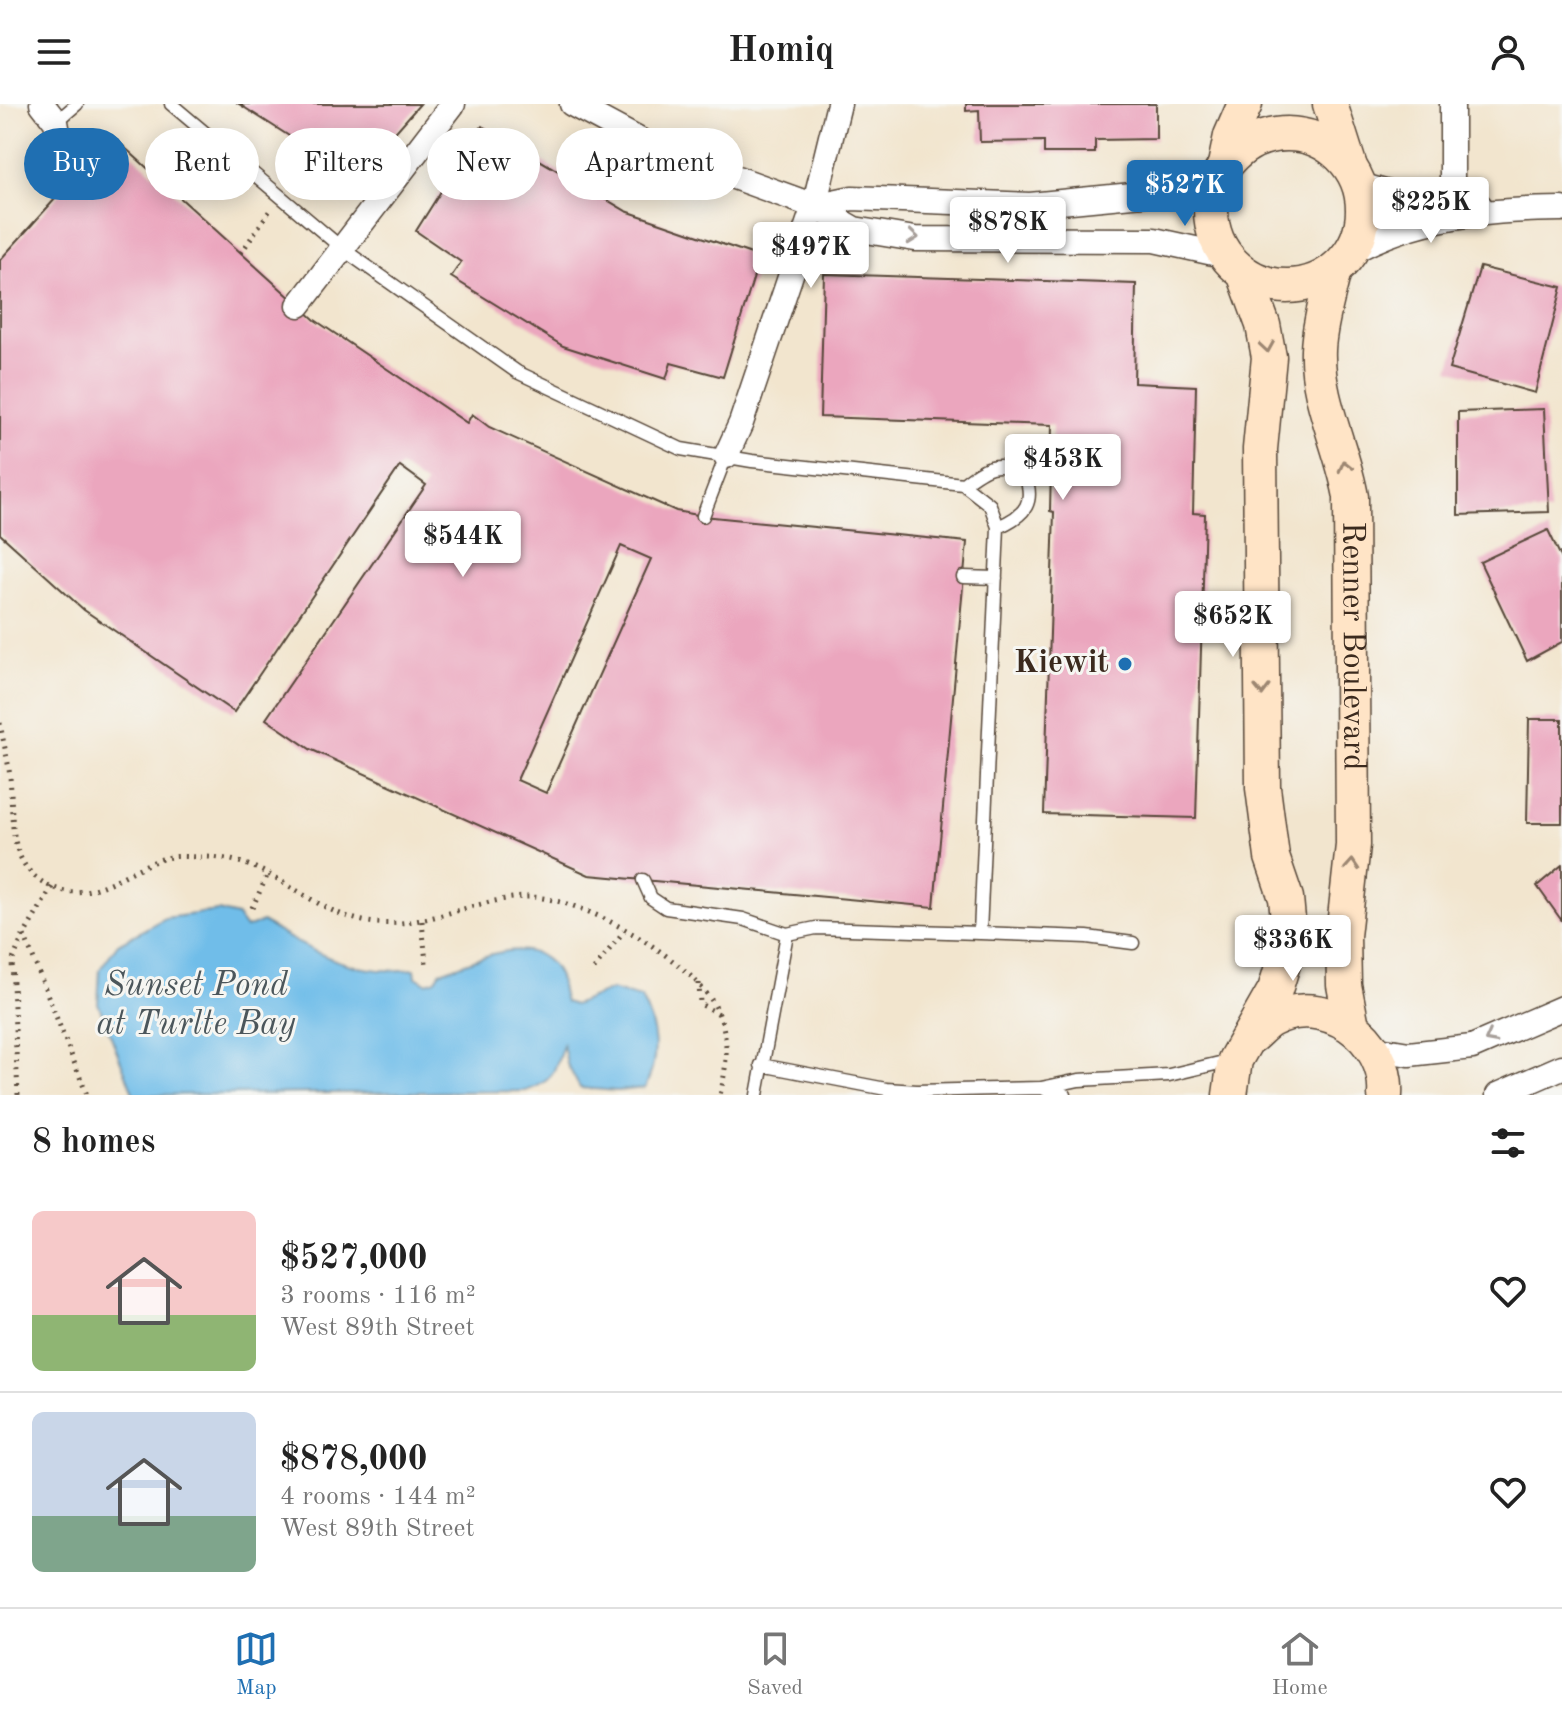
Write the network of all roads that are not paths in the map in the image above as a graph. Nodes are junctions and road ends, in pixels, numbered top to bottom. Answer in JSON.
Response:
{"nodes":[{"id":1,"x":77,"y":104,"type":"edge"},
{"id":2,"x":171,"y":104,"type":"edge"},
{"id":3,"x":453,"y":104,"type":"edge"},
{"id":4,"x":572,"y":104,"type":"edge"},
{"id":5,"x":839,"y":104,"type":"edge"},
{"id":6,"x":1245,"y":104,"type":"edge"},
{"id":7,"x":1330,"y":104,"type":"edge"},
{"id":8,"x":1452,"y":104,"type":"edge"},
{"id":9,"x":49,"y":113,"type":"edge"},
{"id":10,"x":1354,"y":175,"type":"junction"},
{"id":11,"x":1220,"y":176,"type":"junction"},
{"id":12,"x":1452,"y":201,"type":"junction"},
{"id":13,"x":814,"y":206,"type":"junction"},
{"id":14,"x":1562,"y":209,"type":"edge"},
{"id":15,"x":1503,"y":210,"type":"junction"},
{"id":16,"x":344,"y":250,"type":"junction"},
{"id":17,"x":1342,"y":261,"type":"junction"},
{"id":18,"x":1236,"y":264,"type":"junction"},
{"id":19,"x":299,"y":305,"type":"dead end"},
{"id":20,"x":726,"y":456,"type":"junction"},
{"id":21,"x":963,"y":484,"type":"junction"},
{"id":22,"x":703,"y":516,"type":"dead end"},
{"id":23,"x":998,"y":527,"type":"junction"},
{"id":24,"x":963,"y":577,"type":"dead end"},
{"id":25,"x":996,"y":578,"type":"junction"},
{"id":26,"x":643,"y":880,"type":"dead end"},
{"id":27,"x":980,"y":933,"type":"junction"},
{"id":28,"x":787,"y":934,"type":"junction"},
{"id":29,"x":1133,"y":943,"type":"dead end"},
{"id":30,"x":1562,"y":1008,"type":"edge"},
{"id":31,"x":1363,"y":1037,"type":"junction"},
{"id":32,"x":1240,"y":1051,"type":"junction"},
{"id":33,"x":761,"y":1065,"type":"junction"},
{"id":34,"x":1562,"y":1067,"type":"edge"},
{"id":35,"x":1041,"y":1088,"type":"junction"},
{"id":36,"x":757,"y":1095,"type":"edge"},
{"id":37,"x":1065,"y":1095,"type":"edge"},
{"id":38,"x":1230,"y":1095,"type":"edge"},
{"id":39,"x":1385,"y":1095,"type":"edge"},
{"id":40,"x":1498,"y":1095,"type":"edge"}],
"edges":[{"from":1,"to":9,"type":"lane"},
{"from":2,"to":16,"type":"lane"},
{"from":3,"to":16,"type":"street"},
{"from":4,"to":13,"type":"street"},
{"from":5,"to":13,"type":"street"},
{"from":6,"to":11,"type":"main road"},
{"from":7,"to":10,"type":"main road"},
{"from":8,"to":12,"type":"street"},
{"from":10,"to":11,"type":"main road"},
{"from":10,"to":12,"type":"street"},
{"from":10,"to":17,"type":"main road"},
{"from":11,"to":13,"type":"street"},
{"from":11,"to":18,"type":"main road"},
{"from":12,"to":15,"type":"street"},
{"from":13,"to":18,"type":"street","one_way":true},
{"from":13,"to":20,"type":"street"},
{"from":14,"to":15,"type":"street"},
{"from":15,"to":17,"type":"street"},
{"from":16,"to":19,"type":"street"},
{"from":16,"to":20,"type":"lane"},
{"from":17,"to":18,"type":"main road"},
{"from":31,"to":17,"type":"main road","name":"Renner Boulevard","one_way":true},
{"from":18,"to":32,"type":"main road","one_way":true},
{"from":20,"to":21,"type":"lane"},
{"from":20,"to":22,"type":"lane"},
{"from":21,"to":23,"type":"lane"},
{"from":21,"to":23,"type":"lane"},
{"from":23,"to":25,"type":"lane"},
{"from":24,"to":25,"type":"lane"},
{"from":25,"to":27,"type":"lane"},
{"from":26,"to":28,"type":"lane"},
{"from":27,"to":28,"type":"lane"},
{"from":27,"to":29,"type":"lane"},
{"from":28,"to":33,"type":"lane"},
{"from":30,"to":31,"type":"street","one_way":true},
{"from":31,"to":32,"type":"main road"},
{"from":31,"to":39,"type":"main road","name":"Renner Boulevard"},
{"from":32,"to":35,"type":"lane"},
{"from":32,"to":38,"type":"main road"},
{"from":33,"to":35,"type":"lane"},
{"from":33,"to":36,"type":"lane"},
{"from":34,"to":40,"type":"street"},
{"from":35,"to":37,"type":"lane"}]}
